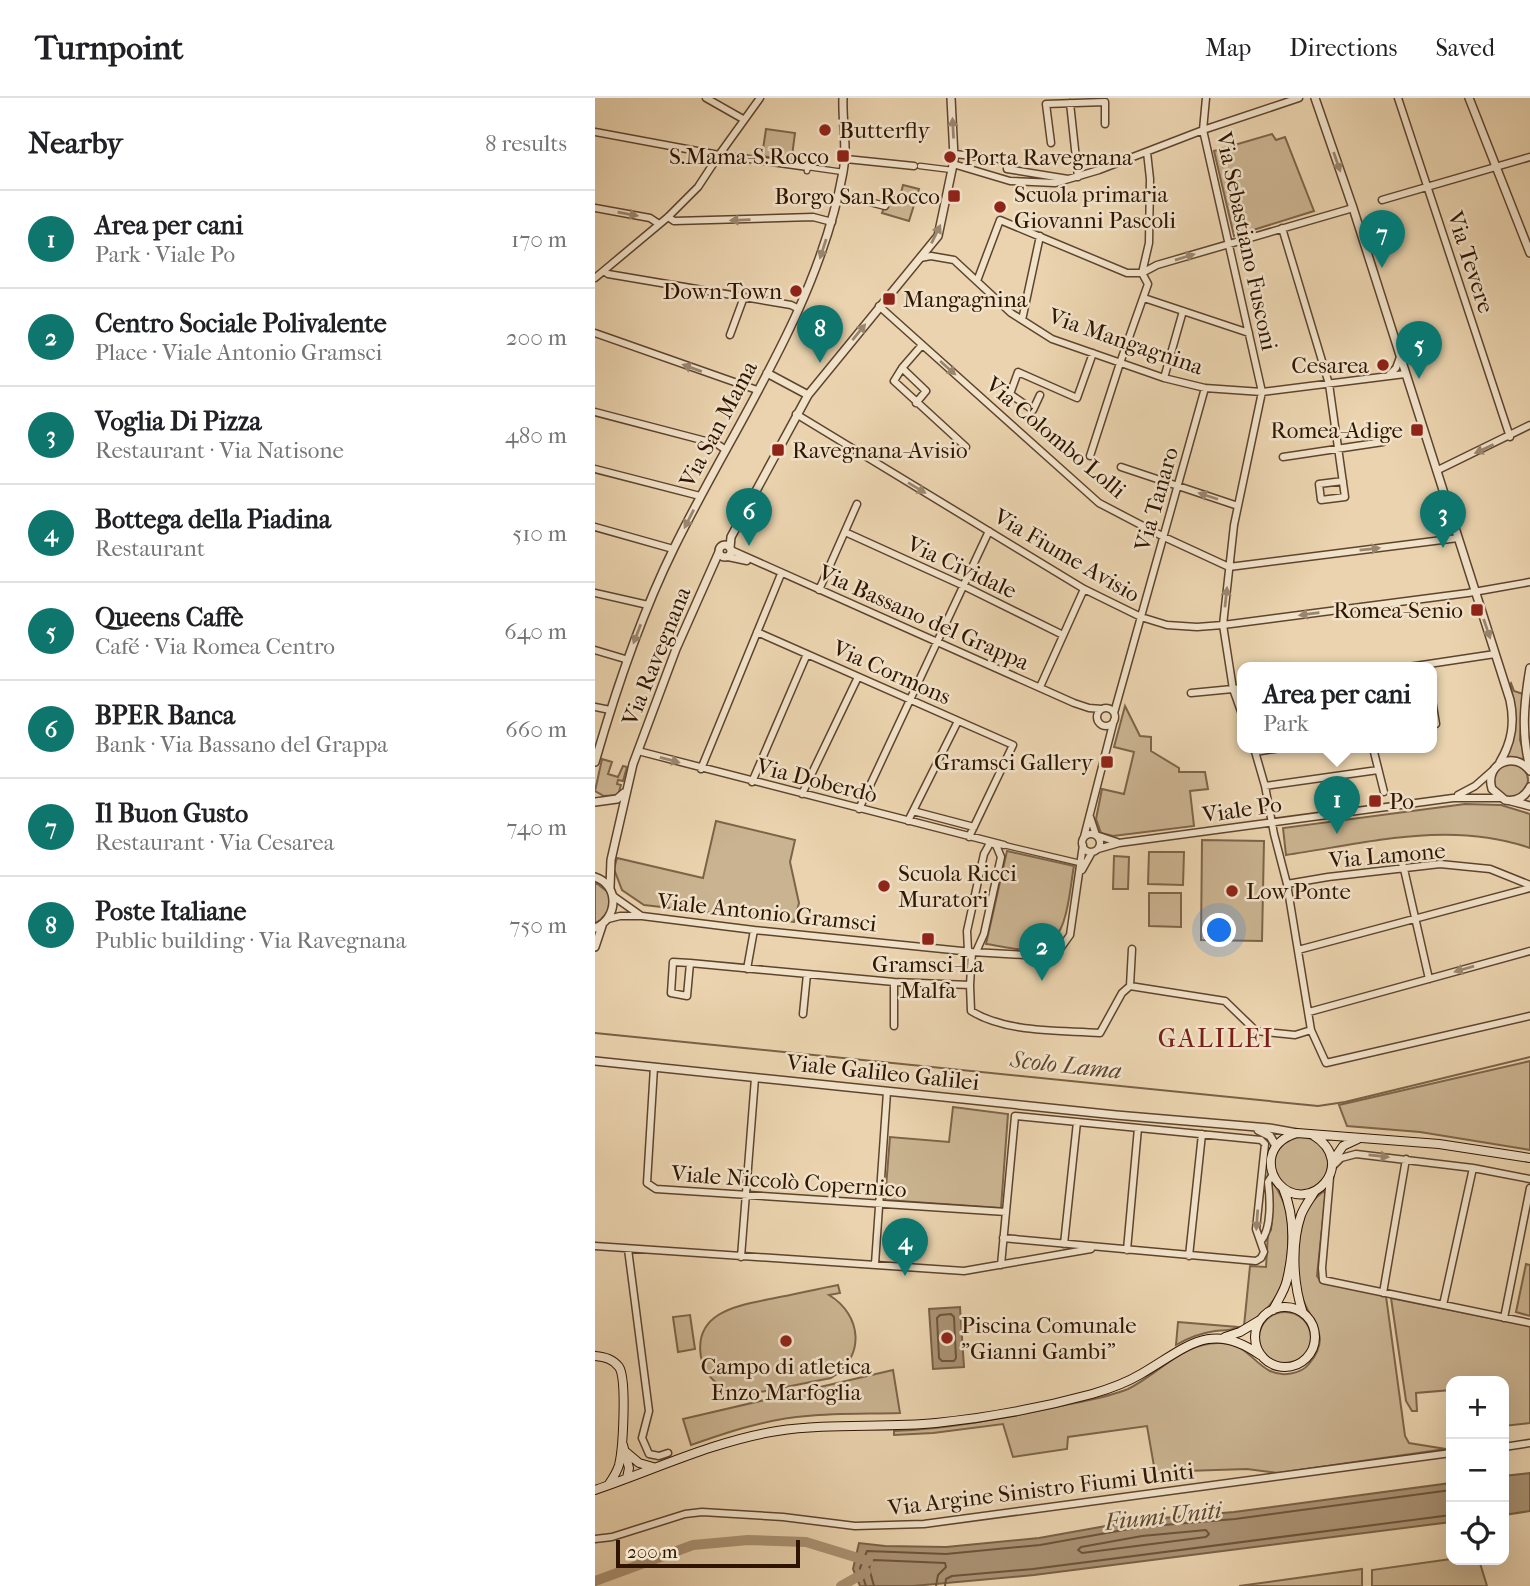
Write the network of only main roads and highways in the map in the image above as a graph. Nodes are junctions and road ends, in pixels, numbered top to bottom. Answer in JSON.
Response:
{"nodes":[{"id":1,"x":1313,"y":1135,"type":"junction"},
{"id":2,"x":1371,"y":1138,"type":"junction"},
{"id":3,"x":1530,"y":1161,"type":"edge"},
{"id":4,"x":1331,"y":1168,"type":"junction"},
{"id":5,"x":1283,"y":1188,"type":"junction"},
{"id":6,"x":1315,"y":1191,"type":"junction"},
{"id":7,"x":1273,"y":1310,"type":"junction"},
{"id":8,"x":1303,"y":1313,"type":"junction"},
{"id":9,"x":1260,"y":1320,"type":"junction"},
{"id":10,"x":1224,"y":1338,"type":"junction"},
{"id":11,"x":1260,"y":1355,"type":"junction"},
{"id":12,"x":595,"y":1356,"type":"edge"},
{"id":13,"x":624,"y":1447,"type":"junction"},
{"id":14,"x":619,"y":1464,"type":"junction"},
{"id":15,"x":656,"y":1468,"type":"junction"},
{"id":16,"x":627,"y":1478,"type":"junction"},
{"id":17,"x":608,"y":1485,"type":"junction"},
{"id":18,"x":595,"y":1490,"type":"edge"}],
"edges":[{"from":1,"to":2,"type":"main road"},
{"from":1,"to":4,"type":"main road"},
{"from":1,"to":5,"type":"main road"},
{"from":2,"to":3,"type":"main road"},
{"from":2,"to":4,"type":"main road"},
{"from":4,"to":6,"type":"main road"},
{"from":5,"to":6,"type":"main road"},
{"from":5,"to":7,"type":"main road"},
{"from":6,"to":8,"type":"main road"},
{"from":7,"to":8,"type":"main road"},
{"from":7,"to":9,"type":"main road"},
{"from":8,"to":11,"type":"main road"},
{"from":9,"to":10,"type":"main road"},
{"from":9,"to":11,"type":"main road"},
{"from":10,"to":11,"type":"main road"},
{"from":10,"to":15,"type":"main road"},
{"from":12,"to":13,"type":"main road"},
{"from":13,"to":14,"type":"main road"},
{"from":13,"to":15,"type":"main road"},
{"from":13,"to":16,"type":"main road"},
{"from":14,"to":16,"type":"main road"},
{"from":14,"to":17,"type":"main road"},
{"from":15,"to":16,"type":"main road"},
{"from":16,"to":17,"type":"main road"},
{"from":17,"to":18,"type":"main road"}]}
